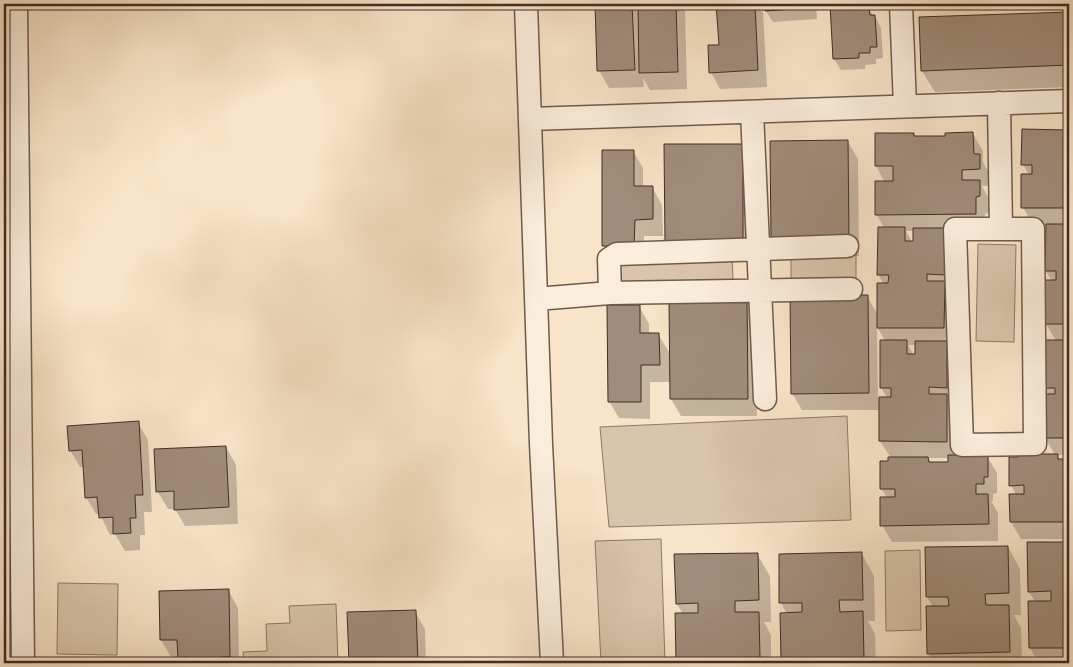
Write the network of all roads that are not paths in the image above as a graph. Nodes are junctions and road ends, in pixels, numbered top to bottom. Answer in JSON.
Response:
{"nodes":[{"id":1,"x":16,"y":4,"type":"edge"},
{"id":2,"x":526,"y":4,"type":"edge"},
{"id":3,"x":900,"y":4,"type":"edge"},
{"id":4,"x":1069,"y":101,"type":"edge"},
{"id":5,"x":999,"y":103,"type":"junction"},
{"id":6,"x":905,"y":106,"type":"junction"},
{"id":7,"x":752,"y":112,"type":"junction"},
{"id":8,"x":530,"y":119,"type":"junction"},
{"id":9,"x":1001,"y":229,"type":"junction"},
{"id":10,"x":846,"y":246,"type":"dead end"},
{"id":11,"x":759,"y":250,"type":"junction"},
{"id":12,"x":851,"y":289,"type":"dead end"},
{"id":13,"x":760,"y":290,"type":"junction"},
{"id":14,"x":610,"y":293,"type":"junction"},
{"id":15,"x":536,"y":299,"type":"junction"},
{"id":16,"x":766,"y":399,"type":"dead end"},
{"id":17,"x":23,"y":663,"type":"edge"},
{"id":18,"x":552,"y":663,"type":"edge"}],
"edges":[{"from":1,"to":17,"type":"street"},
{"from":2,"to":8,"type":"street"},
{"from":3,"to":6,"type":"street"},
{"from":4,"to":5,"type":"street"},
{"from":5,"to":6,"type":"street"},
{"from":5,"to":9,"type":"street"},
{"from":6,"to":7,"type":"street"},
{"from":7,"to":8,"type":"street"},
{"from":7,"to":11,"type":"street"},
{"from":8,"to":15,"type":"street"},
{"from":9,"to":9,"type":"street"},
{"from":10,"to":11,"type":"street"},
{"from":11,"to":13,"type":"street"},
{"from":11,"to":14,"type":"street"},
{"from":12,"to":13,"type":"street"},
{"from":13,"to":14,"type":"street"},
{"from":13,"to":16,"type":"street"},
{"from":14,"to":15,"type":"street"},
{"from":15,"to":18,"type":"street"}]}
